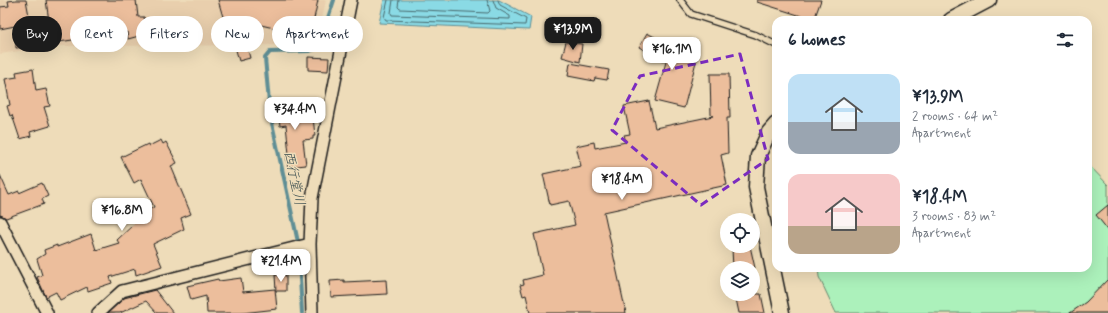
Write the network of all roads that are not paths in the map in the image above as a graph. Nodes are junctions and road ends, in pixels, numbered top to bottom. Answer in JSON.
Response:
{"nodes":[{"id":1,"x":351,"y":0,"type":"edge"},
{"id":2,"x":680,"y":0,"type":"edge"},
{"id":3,"x":989,"y":0,"type":"edge"},
{"id":4,"x":959,"y":16,"type":"edge"},
{"id":5,"x":772,"y":43,"type":"edge"},
{"id":6,"x":772,"y":129,"type":"edge"},
{"id":7,"x":0,"y":222,"type":"edge"},
{"id":8,"x":302,"y":246,"type":"junction"},
{"id":9,"x":772,"y":265,"type":"edge"},
{"id":10,"x":774,"y":272,"type":"edge"},
{"id":11,"x":48,"y":313,"type":"edge"},
{"id":12,"x":98,"y":313,"type":"edge"},
{"id":13,"x":312,"y":313,"type":"edge"},
{"id":14,"x":782,"y":313,"type":"edge"}],
"edges":[{"from":1,"to":8,"type":"street"},
{"from":2,"to":5,"type":"lane"},
{"from":3,"to":4,"type":"street"},
{"from":6,"to":9,"type":"street"},
{"from":7,"to":11,"type":"street"},
{"from":8,"to":12,"type":"street"},
{"from":8,"to":13,"type":"street"},
{"from":10,"to":14,"type":"street"}]}
